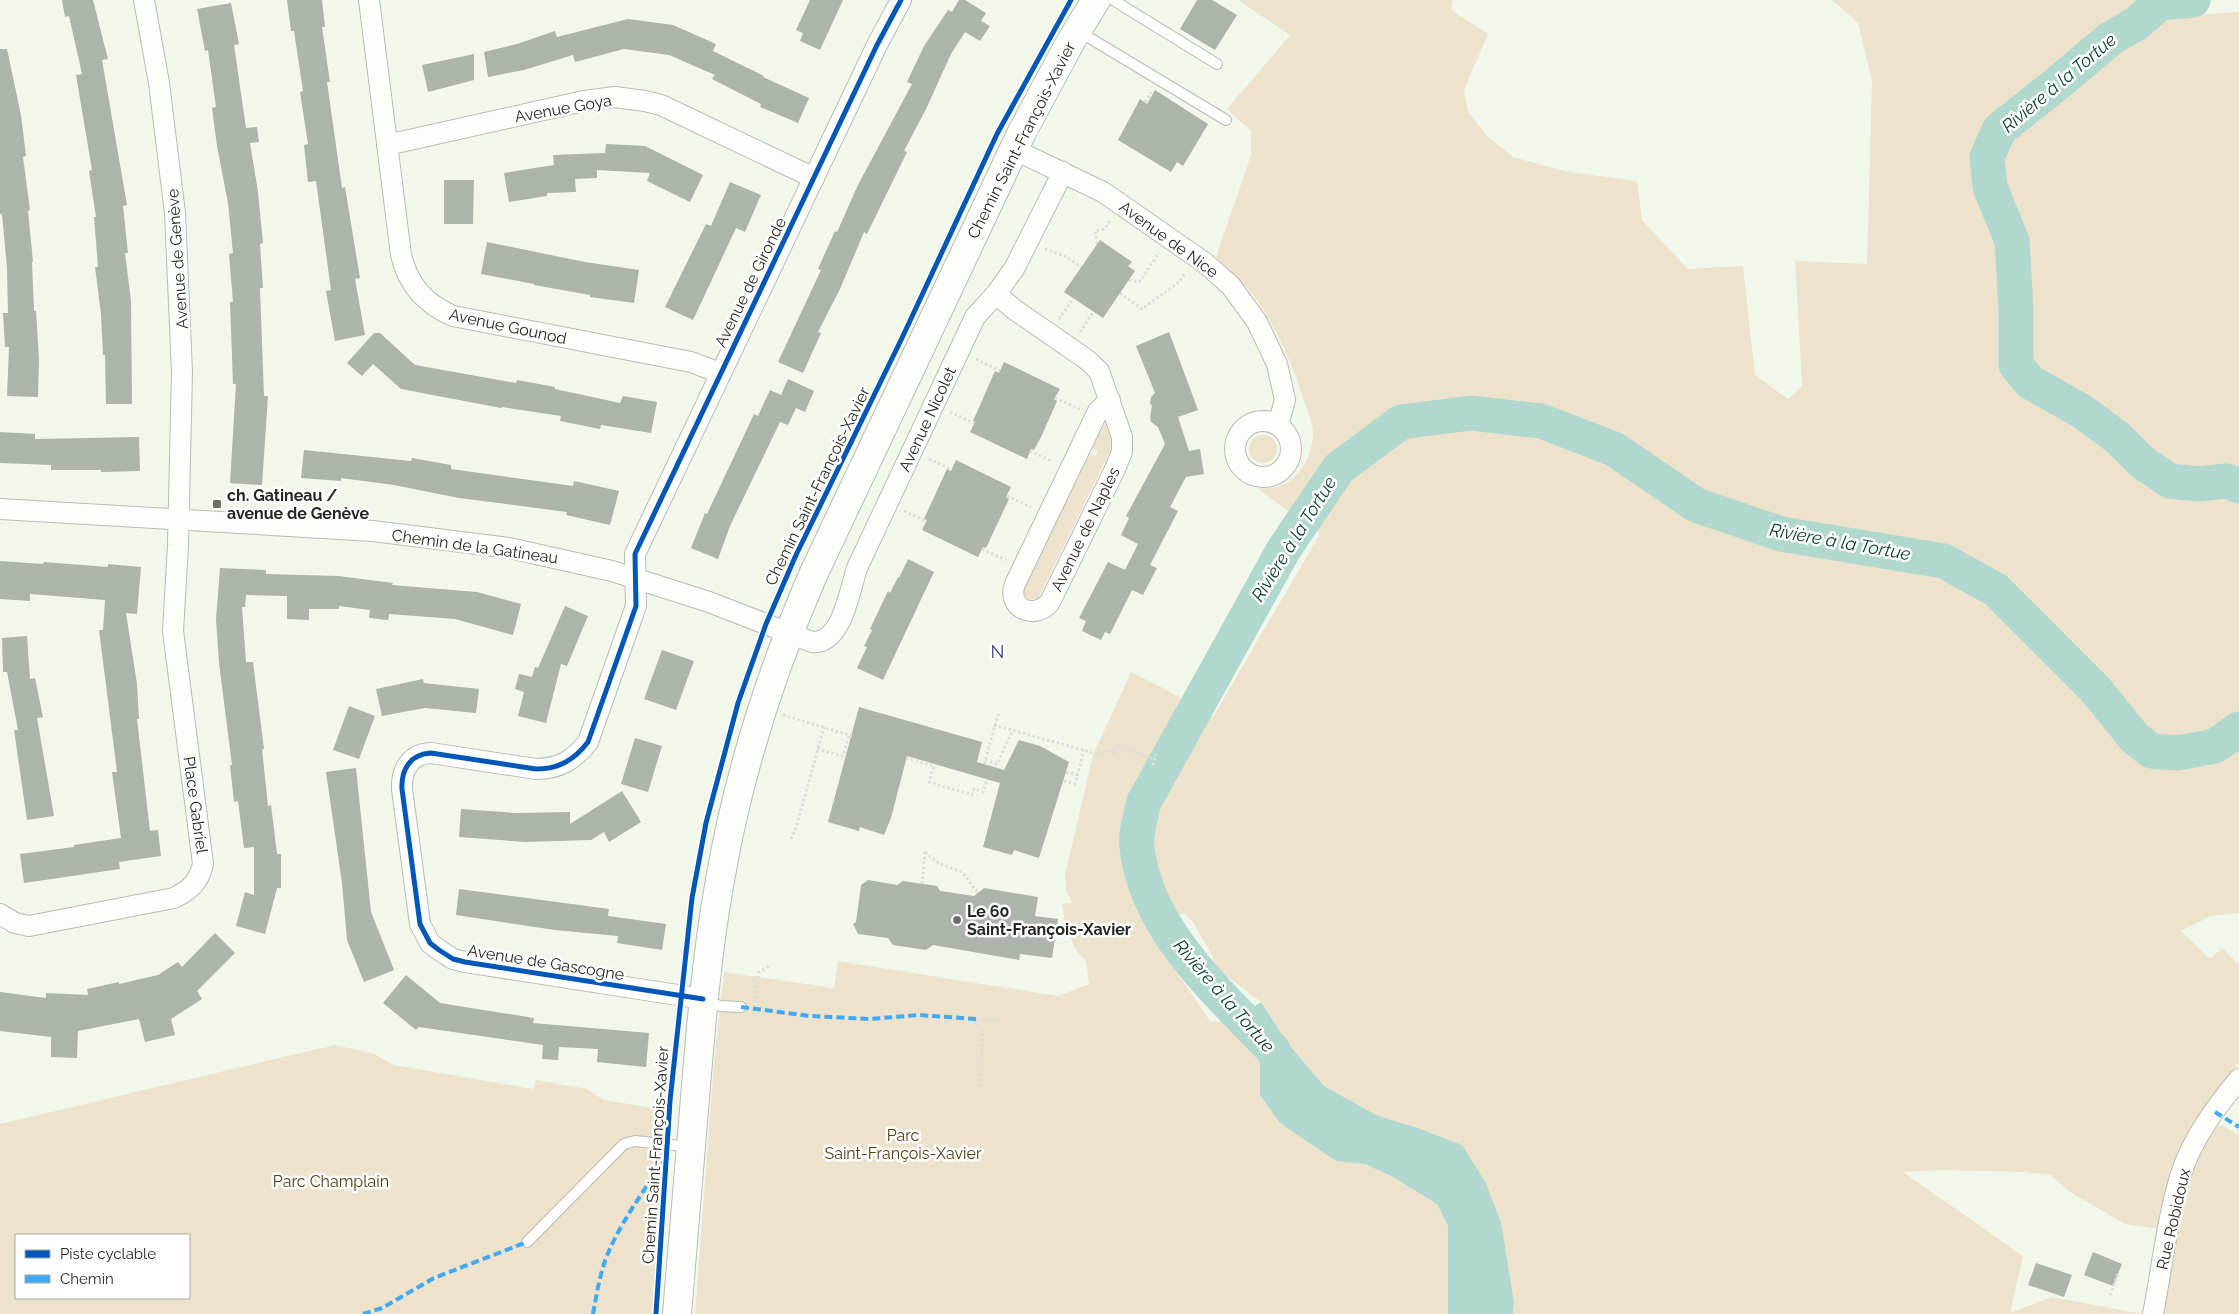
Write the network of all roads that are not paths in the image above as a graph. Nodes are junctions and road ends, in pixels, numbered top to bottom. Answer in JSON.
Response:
{"nodes":[{"id":1,"x":144,"y":0,"type":"edge"},
{"id":2,"x":369,"y":0,"type":"edge"},
{"id":3,"x":901,"y":0,"type":"edge"},
{"id":4,"x":1096,"y":0,"type":"edge"},
{"id":5,"x":1113,"y":0,"type":"edge"},
{"id":6,"x":1077,"y":30,"type":"junction"},
{"id":7,"x":1218,"y":64,"type":"dead end"},
{"id":8,"x":1226,"y":120,"type":"dead end"},
{"id":9,"x":387,"y":145,"type":"junction"},
{"id":10,"x":1013,"y":149,"type":"junction"},
{"id":11,"x":1063,"y":172,"type":"junction"},
{"id":12,"x":814,"y":178,"type":"junction"},
{"id":13,"x":996,"y":294,"type":"junction"},
{"id":14,"x":720,"y":373,"type":"junction"},
{"id":15,"x":1110,"y":400,"type":"junction"},
{"id":16,"x":1278,"y":425,"type":"dead end"},
{"id":17,"x":0,"y":509,"type":"edge"},
{"id":18,"x":179,"y":520,"type":"junction"},
{"id":19,"x":635,"y":579,"type":"junction"},
{"id":20,"x":789,"y":633,"type":"junction"},
{"id":21,"x":0,"y":914,"type":"edge"},
{"id":22,"x":704,"y":999,"type":"junction"},
{"id":23,"x":741,"y":1007,"type":"dead end"},
{"id":24,"x":2239,"y":1079,"type":"edge"},
{"id":25,"x":691,"y":1147,"type":"junction"},
{"id":26,"x":527,"y":1242,"type":"dead end"},
{"id":27,"x":677,"y":1314,"type":"edge"},
{"id":28,"x":2153,"y":1314,"type":"edge"}],
"edges":[{"from":1,"to":18,"type":"street","name":"Avenue de Genève"},
{"from":2,"to":9,"type":"street","name":"Avenue Gounod"},
{"from":3,"to":12,"type":"street","name":"Avenue de Gironde"},
{"from":4,"to":6,"type":"street","name":"Chemin Saint-François-Xavier"},
{"from":5,"to":7,"type":"lane"},
{"from":6,"to":8,"type":"lane"},
{"from":6,"to":10,"type":"street","name":"Chemin Saint-François-Xavier"},
{"from":9,"to":12,"type":"street","name":"Avenue Goya"},
{"from":9,"to":14,"type":"street","name":"Avenue Gounod"},
{"from":10,"to":11,"type":"street","name":"Avenue de Nice"},
{"from":10,"to":20,"type":"street","name":"Chemin Saint-François-Xavier"},
{"from":11,"to":13,"type":"street","name":"Avenue Nicolet"},
{"from":11,"to":16,"type":"street","name":"Avenue de Nice"},
{"from":12,"to":14,"type":"street","name":"Avenue de Gironde"},
{"from":13,"to":15,"type":"street","name":"Avenue de Naples"},
{"from":13,"to":20,"type":"street","name":"Avenue Nicolet"},
{"from":14,"to":19,"type":"street","name":"Avenue de Gironde"},
{"from":15,"to":15,"type":"street","name":"Avenue de Naples"},
{"from":17,"to":18,"type":"street","name":"Chemin de la Gatineau"},
{"from":18,"to":19,"type":"street","name":"Chemin de la Gatineau"},
{"from":18,"to":21,"type":"street","name":"Place Gabriel"},
{"from":19,"to":20,"type":"street","name":"Chemin de la Gatineau"},
{"from":19,"to":22,"type":"street","name":"Avenue de Gascogne"},
{"from":20,"to":22,"type":"street","name":"Chemin Saint-François-Xavier"},
{"from":22,"to":23,"type":"lane"},
{"from":22,"to":25,"type":"street","name":"Chemin Saint-François-Xavier"},
{"from":24,"to":28,"type":"street","name":"Rue Robidoux"},
{"from":25,"to":26,"type":"lane"},
{"from":25,"to":27,"type":"street","name":"Chemin Saint-François-Xavier"}]}
